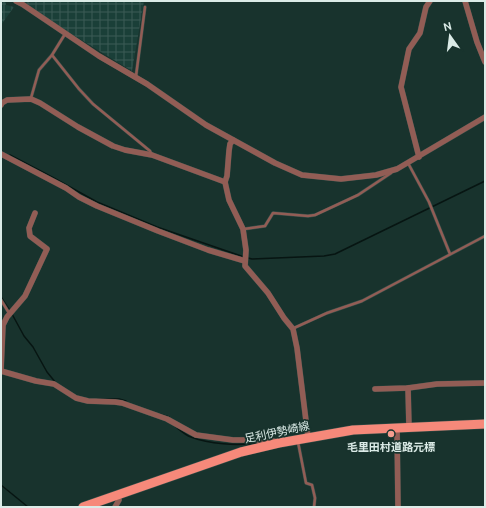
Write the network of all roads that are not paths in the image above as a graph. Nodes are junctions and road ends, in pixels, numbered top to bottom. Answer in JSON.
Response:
{"nodes":[{"id":1,"x":16,"y":1,"type":"edge"},
{"id":2,"x":430,"y":1,"type":"edge"},
{"id":3,"x":466,"y":1,"type":"edge"},
{"id":4,"x":145,"y":8,"type":"dead end"},
{"id":5,"x":64,"y":34,"type":"junction"},
{"id":6,"x":52,"y":54,"type":"junction"},
{"id":7,"x":485,"y":62,"type":"edge"},
{"id":8,"x":135,"y":78,"type":"junction"},
{"id":9,"x":31,"y":99,"type":"junction"},
{"id":10,"x":1,"y":105,"type":"edge"},
{"id":11,"x":485,"y":117,"type":"edge"},
{"id":12,"x":233,"y":140,"type":"junction"},
{"id":13,"x":1,"y":154,"type":"edge"},
{"id":14,"x":152,"y":155,"type":"junction"},
{"id":15,"x":418,"y":157,"type":"junction"},
{"id":16,"x":408,"y":163,"type":"junction"},
{"id":17,"x":397,"y":169,"type":"junction"},
{"id":18,"x":225,"y":182,"type":"junction"},
{"id":19,"x":35,"y":213,"type":"dead end"},
{"id":20,"x":243,"y":229,"type":"junction"},
{"id":21,"x":485,"y":236,"type":"edge"},
{"id":22,"x":450,"y":254,"type":"junction"},
{"id":23,"x":245,"y":261,"type":"junction"},
{"id":24,"x":1,"y":300,"type":"edge"},
{"id":25,"x":11,"y":312,"type":"junction"},
{"id":26,"x":294,"y":329,"type":"junction"},
{"id":27,"x":1,"y":370,"type":"edge"},
{"id":28,"x":485,"y":383,"type":"edge"},
{"id":29,"x":408,"y":388,"type":"junction"},
{"id":30,"x":375,"y":389,"type":"dead end"},
{"id":31,"x":485,"y":424,"type":"edge"},
{"id":32,"x":408,"y":427,"type":"junction"},
{"id":33,"x":397,"y":428,"type":"junction"},
{"id":34,"x":308,"y":437,"type":"junction"},
{"id":35,"x":298,"y":439,"type":"junction"},
{"id":36,"x":279,"y":443,"type":"junction"},
{"id":37,"x":118,"y":495,"type":"junction"},
{"id":38,"x":83,"y":507,"type":"edge"},
{"id":39,"x":115,"y":507,"type":"edge"},
{"id":40,"x":314,"y":507,"type":"edge"},
{"id":41,"x":398,"y":507,"type":"edge"}],
"edges":[{"from":1,"to":5,"type":"street"},
{"from":2,"to":15,"type":"street"},
{"from":3,"to":7,"type":"street"},
{"from":4,"to":8,"type":"lane"},
{"from":5,"to":6,"type":"lane"},
{"from":5,"to":8,"type":"street"},
{"from":6,"to":9,"type":"lane"},
{"from":6,"to":14,"type":"lane"},
{"from":8,"to":12,"type":"street"},
{"from":9,"to":10,"type":"street"},
{"from":9,"to":14,"type":"street"},
{"from":11,"to":15,"type":"street"},
{"from":12,"to":17,"type":"street"},
{"from":12,"to":18,"type":"street"},
{"from":13,"to":23,"type":"street"},
{"from":14,"to":18,"type":"street"},
{"from":15,"to":16,"type":"street"},
{"from":16,"to":17,"type":"street"},
{"from":16,"to":22,"type":"lane"},
{"from":17,"to":20,"type":"lane"},
{"from":18,"to":20,"type":"street"},
{"from":19,"to":25,"type":"street"},
{"from":20,"to":23,"type":"street"},
{"from":21,"to":22,"type":"lane"},
{"from":22,"to":26,"type":"lane"},
{"from":23,"to":26,"type":"street"},
{"from":24,"to":25,"type":"lane"},
{"from":25,"to":27,"type":"street"},
{"from":26,"to":34,"type":"street"},
{"from":27,"to":36,"type":"street"},
{"from":28,"to":29,"type":"street"},
{"from":29,"to":30,"type":"street"},
{"from":29,"to":32,"type":"street"},
{"from":31,"to":32,"type":"main road","name":"足利伊勢崎線"},
{"from":32,"to":33,"type":"main road","name":"足利伊勢崎線"},
{"from":33,"to":34,"type":"main road","name":"足利伊勢崎線"},
{"from":33,"to":41,"type":"street"},
{"from":34,"to":35,"type":"main road","name":"足利伊勢崎線"},
{"from":35,"to":36,"type":"main road","name":"足利伊勢崎線"},
{"from":35,"to":40,"type":"lane"},
{"from":36,"to":37,"type":"main road","name":"足利伊勢崎線"},
{"from":37,"to":38,"type":"main road","name":"足利伊勢崎線"},
{"from":37,"to":39,"type":"street"}]}
